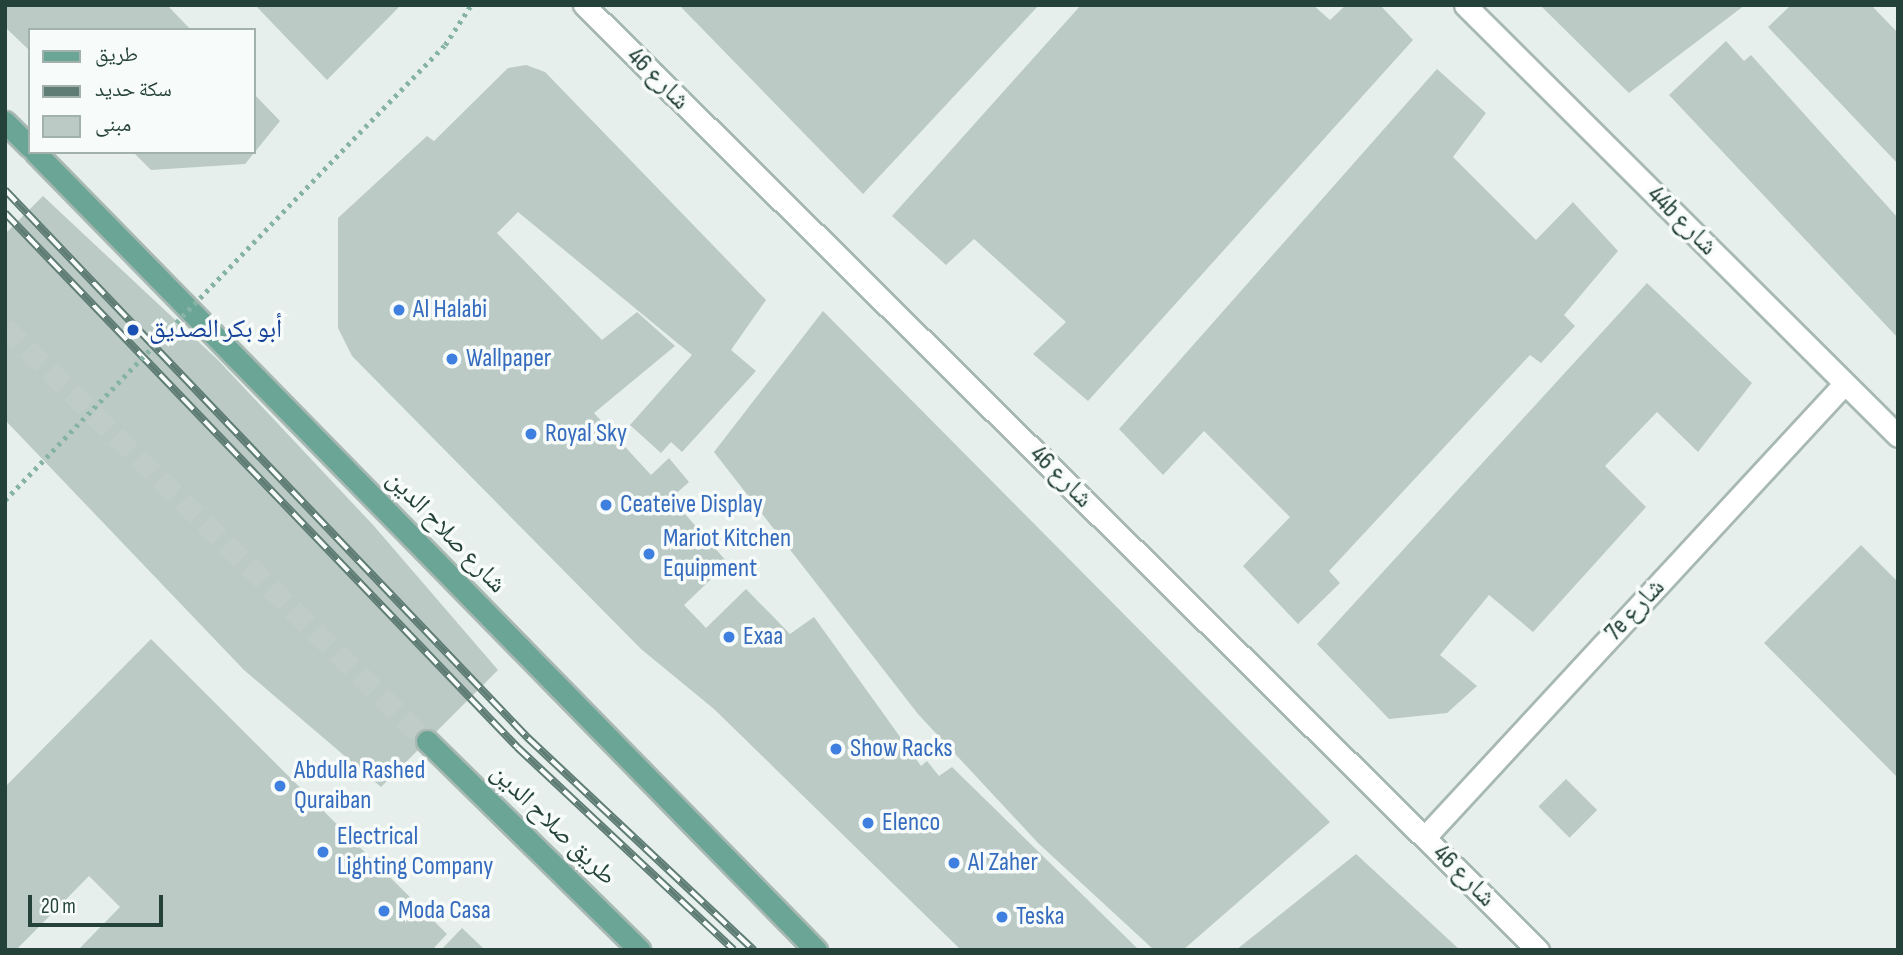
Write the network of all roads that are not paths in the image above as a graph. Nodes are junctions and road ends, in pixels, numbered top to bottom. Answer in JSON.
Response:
{"nodes":[{"id":1,"x":584,"y":5,"type":"edge"},
{"id":2,"x":1465,"y":5,"type":"edge"},
{"id":3,"x":5,"y":122,"type":"edge"},
{"id":4,"x":28,"y":145,"type":"edge"},
{"id":5,"x":37,"y":154,"type":"edge"},
{"id":6,"x":1845,"y":383,"type":"junction"},
{"id":7,"x":1898,"y":436,"type":"edge"},
{"id":8,"x":427,"y":741,"type":"tunnel mouth"},
{"id":9,"x":1425,"y":837,"type":"junction"},
{"id":10,"x":640,"y":950,"type":"edge"},
{"id":11,"x":816,"y":950,"type":"edge"},
{"id":12,"x":1538,"y":950,"type":"edge"}],
"edges":[{"from":1,"to":9,"type":"street","name":"شارع 46"},
{"from":2,"to":6,"type":"street","name":"44b شارع"},
{"from":3,"to":4,"type":"main road"},
{"from":5,"to":11,"type":"main road","name":"شارع صلاح الدين"},
{"from":6,"to":7,"type":"street","name":"44b شارع"},
{"from":6,"to":9,"type":"street","name":"7e شارع"},
{"from":8,"to":10,"type":"main road","name":"طريق صلاح الدين"},
{"from":9,"to":12,"type":"street","name":"شارع 46"}]}
